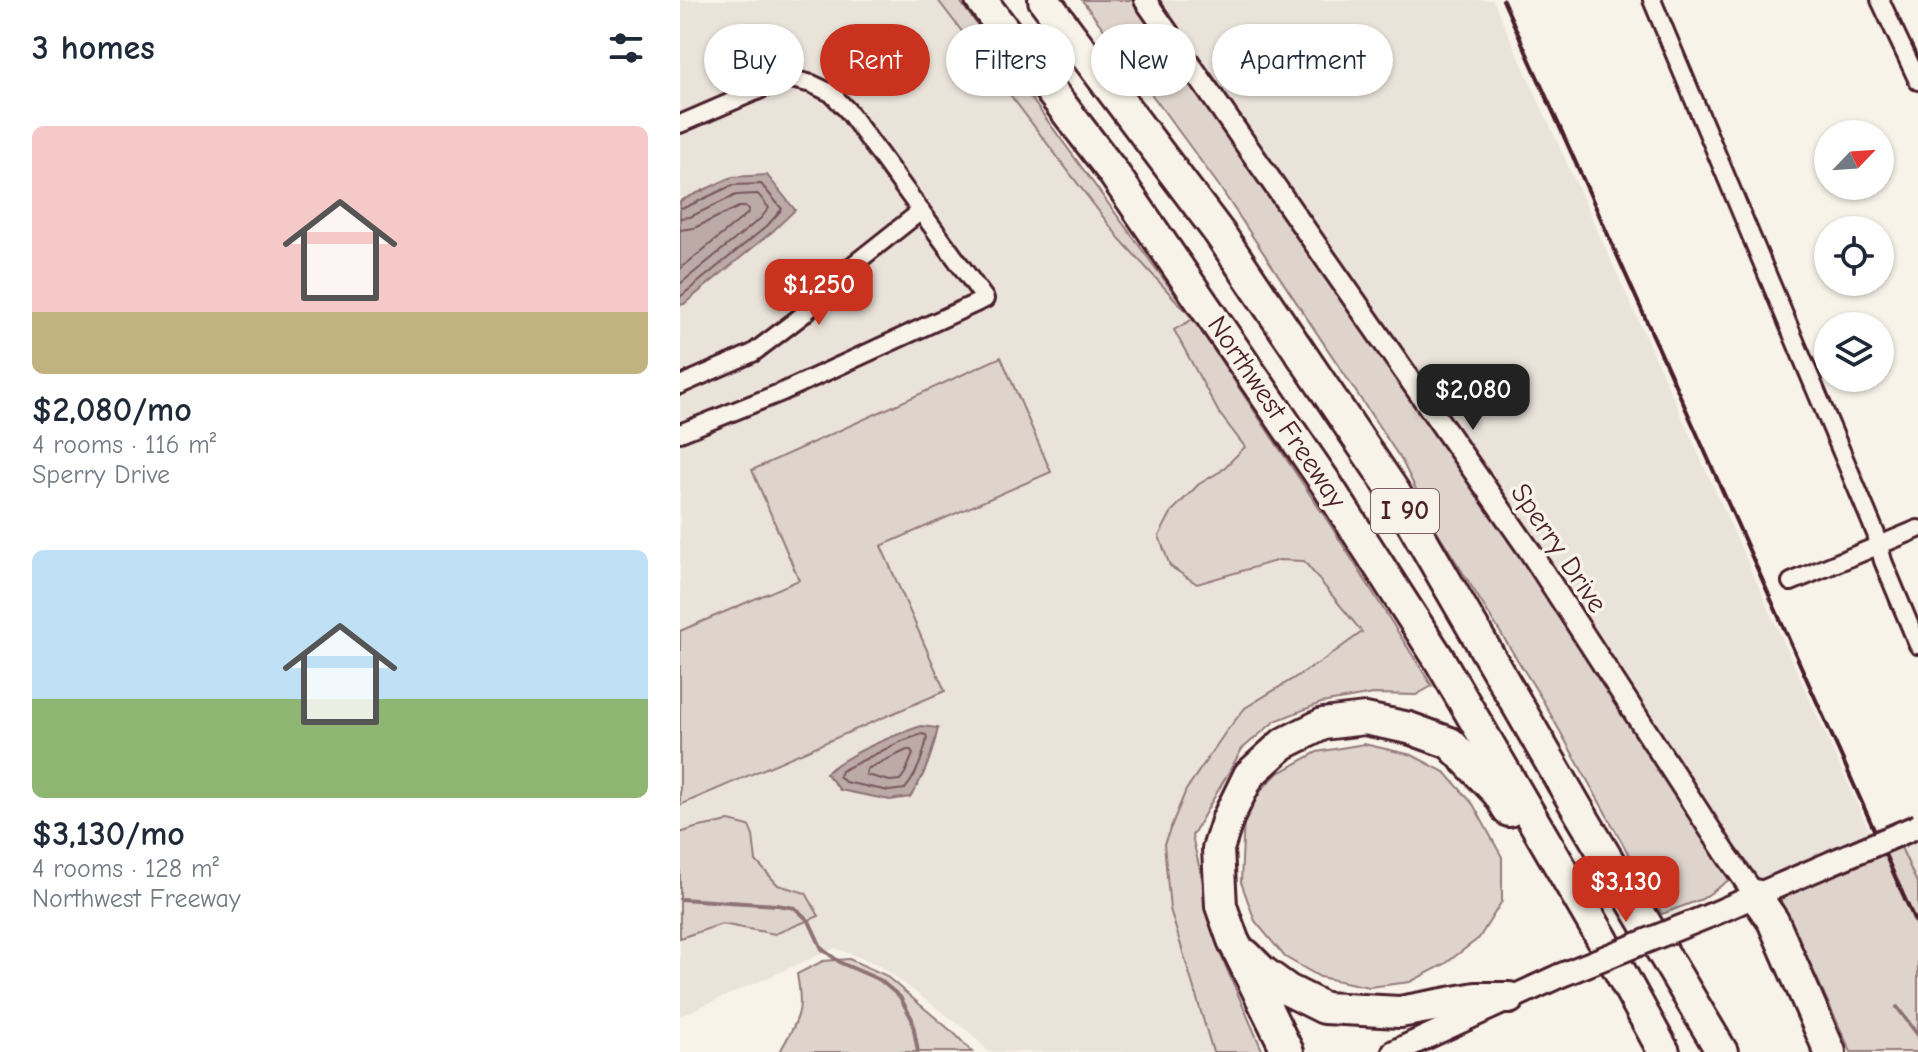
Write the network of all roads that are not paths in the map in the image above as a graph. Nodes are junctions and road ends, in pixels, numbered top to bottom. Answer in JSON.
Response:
{"nodes":[{"id":1,"x":981,"y":0,"type":"edge"},
{"id":2,"x":1044,"y":0,"type":"edge"},
{"id":3,"x":1145,"y":0,"type":"edge"},
{"id":4,"x":1652,"y":0,"type":"edge"},
{"id":5,"x":1880,"y":0,"type":"edge"},
{"id":6,"x":1918,"y":81,"type":"edge"},
{"id":7,"x":680,"y":124,"type":"edge"},
{"id":8,"x":921,"y":211,"type":"junction"},
{"id":9,"x":680,"y":385,"type":"edge"},
{"id":10,"x":680,"y":433,"type":"edge"},
{"id":11,"x":1918,"y":529,"type":"edge"},
{"id":12,"x":1879,"y":546,"type":"junction"},
{"id":13,"x":1791,"y":582,"type":"dead end"},
{"id":14,"x":1918,"y":645,"type":"edge"},
{"id":15,"x":1918,"y":826,"type":"edge"},
{"id":16,"x":1755,"y":895,"type":"junction"},
{"id":17,"x":1592,"y":921,"type":"junction"},
{"id":18,"x":1233,"y":940,"type":"junction"},
{"id":19,"x":1509,"y":998,"type":"junction"},
{"id":20,"x":1288,"y":1052,"type":"edge"},
{"id":21,"x":1394,"y":1052,"type":"edge"},
{"id":22,"x":1664,"y":1052,"type":"edge"},
{"id":23,"x":1722,"y":1052,"type":"edge"},
{"id":24,"x":1830,"y":1052,"type":"edge"}],
"edges":[{"from":1,"to":17,"type":"highway","name":"Northwest Freeway","number":"I 90"},
{"from":2,"to":23,"type":"highway","name":"Northwest Freeway","number":"I 90"},
{"from":3,"to":16,"type":"street","name":"Sperry Drive"},
{"from":4,"to":12,"type":"street"},
{"from":5,"to":6,"type":"street"},
{"from":7,"to":8,"type":"street"},
{"from":8,"to":9,"type":"street"},
{"from":8,"to":10,"type":"street"},
{"from":11,"to":12,"type":"street"},
{"from":12,"to":13,"type":"street"},
{"from":12,"to":14,"type":"street"},
{"from":15,"to":16,"type":"main road","bridge":true},
{"from":16,"to":19,"type":"main road","bridge":true},
{"from":16,"to":24,"type":"highway"},
{"from":17,"to":18,"type":"highway"},
{"from":17,"to":22,"type":"highway","name":"Northwest Freeway","number":"I 90"},
{"from":18,"to":19,"type":"highway"},
{"from":18,"to":20,"type":"highway"},
{"from":19,"to":21,"type":"main road"}]}
